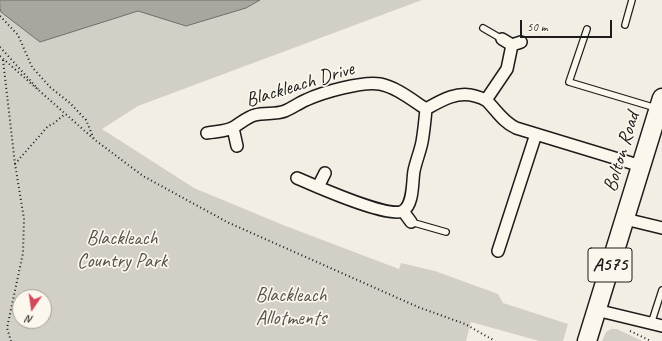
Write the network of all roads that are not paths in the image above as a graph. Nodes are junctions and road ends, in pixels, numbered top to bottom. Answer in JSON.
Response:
{"nodes":[{"id":1,"x":632,"y":0,"type":"edge"},
{"id":2,"x":625,"y":25,"type":"dead end"},
{"id":3,"x":483,"y":28,"type":"dead end"},
{"id":4,"x":587,"y":29,"type":"dead end"},
{"id":5,"x":512,"y":42,"type":"joint"},
{"id":6,"x":486,"y":100,"type":"junction"},
{"id":7,"x":660,"y":104,"type":"edge"},
{"id":8,"x":426,"y":109,"type":"junction"},
{"id":9,"x":232,"y":128,"type":"junction"},
{"id":10,"x":207,"y":133,"type":"dead end"},
{"id":11,"x":536,"y":134,"type":"junction"},
{"id":12,"x":237,"y":146,"type":"dead end"},
{"id":13,"x":641,"y":166,"type":"junction"},
{"id":14,"x":325,"y":173,"type":"dead end"},
{"id":15,"x":296,"y":178,"type":"dead end"},
{"id":16,"x":318,"y":187,"type":"junction"},
{"id":17,"x":403,"y":211,"type":"junction"},
{"id":18,"x":625,"y":219,"type":"junction"},
{"id":19,"x":411,"y":222,"type":"joint"},
{"id":20,"x":662,"y":228,"type":"edge"},
{"id":21,"x":446,"y":232,"type":"dead end"},
{"id":22,"x":499,"y":252,"type":"dead end"},
{"id":23,"x":662,"y":290,"type":"edge"},
{"id":24,"x":595,"y":316,"type":"junction"},
{"id":25,"x":651,"y":324,"type":"junction"},
{"id":26,"x":662,"y":326,"type":"edge"},
{"id":27,"x":587,"y":341,"type":"edge"}],
"edges":[{"from":1,"to":2,"type":"lane"},
{"from":3,"to":5,"type":"lane"},
{"from":4,"to":7,"type":"lane"},
{"from":5,"to":6,"type":"street"},
{"from":6,"to":8,"type":"street"},
{"from":6,"to":11,"type":"street"},
{"from":7,"to":13,"type":"main road","name":"Bolton Road","number":"A575"},
{"from":8,"to":9,"type":"street","name":"Blackleach Drive"},
{"from":8,"to":17,"type":"street"},
{"from":9,"to":10,"type":"street","name":"Blackleach Drive"},
{"from":9,"to":12,"type":"street","name":"Blackleach Drive"},
{"from":11,"to":13,"type":"street"},
{"from":11,"to":22,"type":"street"},
{"from":13,"to":18,"type":"main road","name":"Bolton Road","number":"A575"},
{"from":14,"to":16,"type":"street"},
{"from":15,"to":16,"type":"street"},
{"from":16,"to":17,"type":"street"},
{"from":17,"to":19,"type":"street"},
{"from":18,"to":20,"type":"street"},
{"from":18,"to":24,"type":"main road","number":"A575"},
{"from":19,"to":21,"type":"lane"},
{"from":23,"to":25,"type":"lane"},
{"from":24,"to":25,"type":"street"},
{"from":24,"to":27,"type":"main road","number":"A575"},
{"from":25,"to":26,"type":"street"}]}
